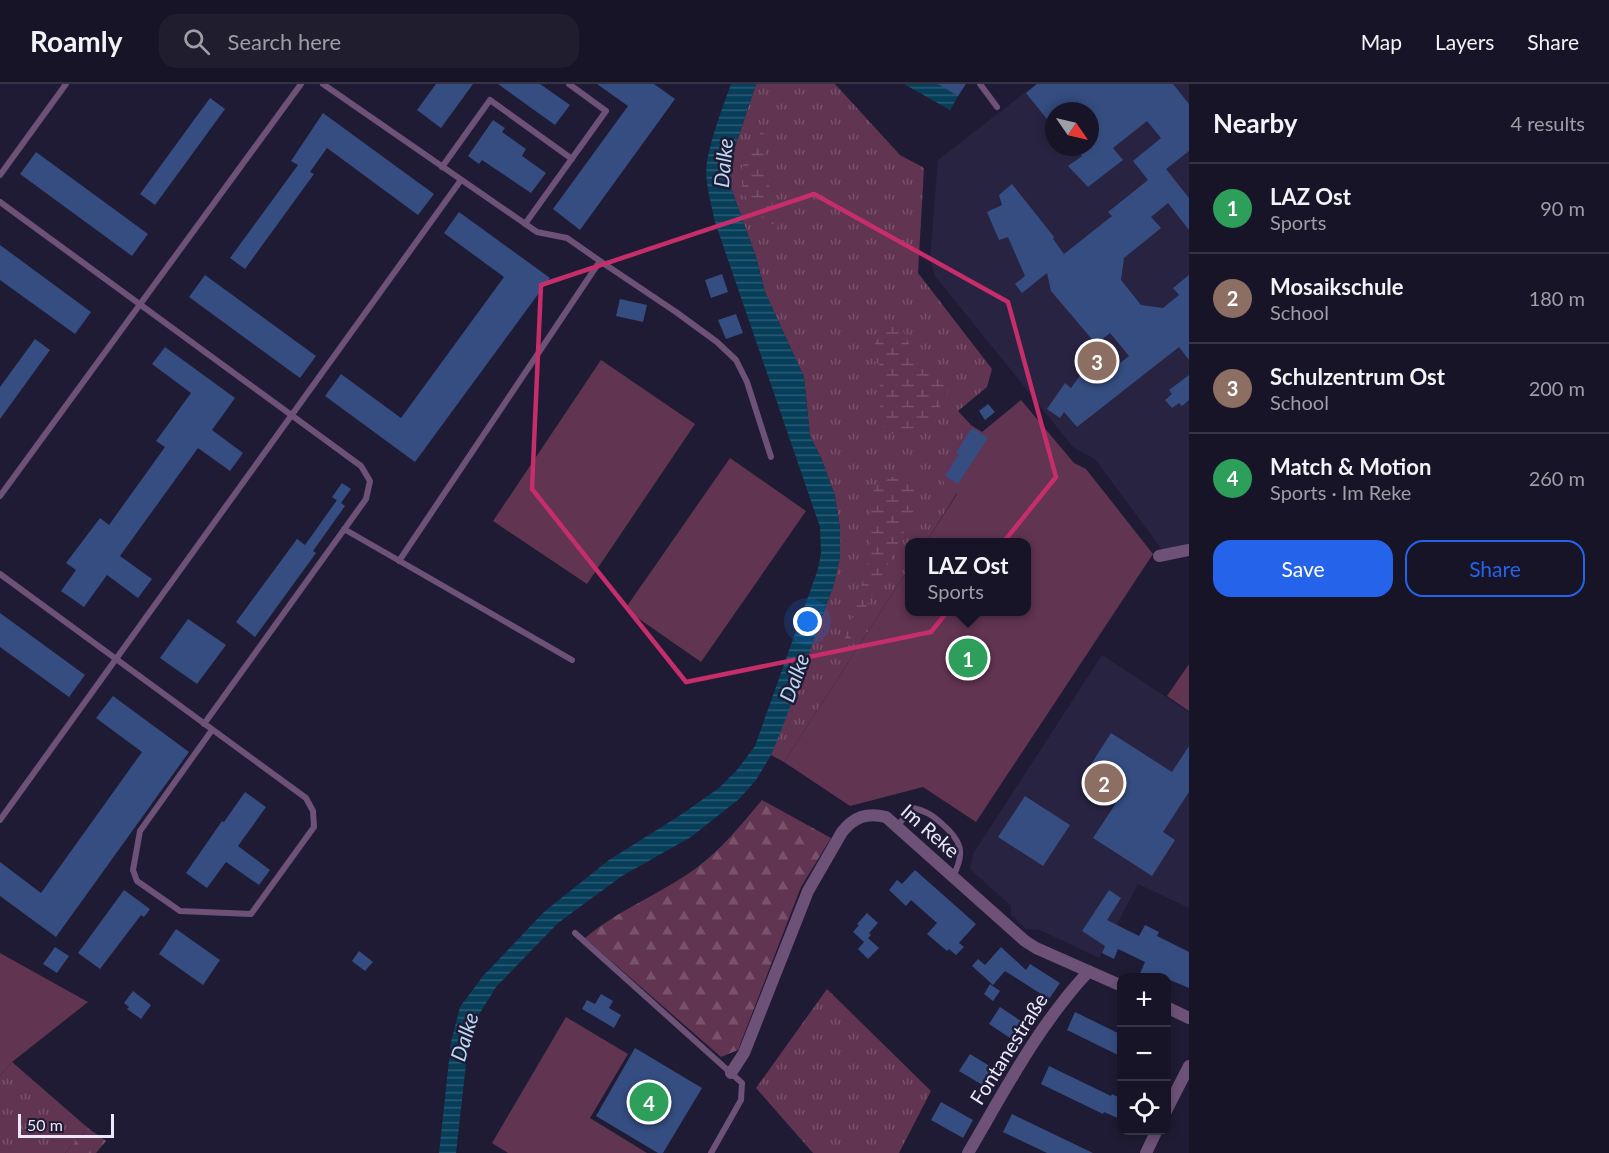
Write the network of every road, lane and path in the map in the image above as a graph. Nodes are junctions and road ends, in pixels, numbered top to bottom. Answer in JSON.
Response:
{"nodes":[{"id":1,"x":66,"y":84,"type":"edge"},
{"id":2,"x":301,"y":84,"type":"edge"},
{"id":3,"x":322,"y":84,"type":"edge"},
{"id":4,"x":569,"y":84,"type":"edge"},
{"id":5,"x":980,"y":84,"type":"edge"},
{"id":6,"x":997,"y":107,"type":"dead end"},
{"id":7,"x":572,"y":159,"type":"junction"},
{"id":8,"x":442,"y":167,"type":"junction"},
{"id":9,"x":0,"y":175,"type":"edge"},
{"id":10,"x":461,"y":180,"type":"junction"},
{"id":11,"x":0,"y":202,"type":"edge"},
{"id":12,"x":525,"y":224,"type":"junction"},
{"id":13,"x":600,"y":261,"type":"junction"},
{"id":14,"x":140,"y":304,"type":"junction"},
{"id":15,"x":293,"y":416,"type":"junction"},
{"id":16,"x":771,"y":457,"type":"dead end"},
{"id":17,"x":0,"y":496,"type":"edge"},
{"id":18,"x":344,"y":529,"type":"junction"},
{"id":19,"x":1189,"y":550,"type":"edge"},
{"id":20,"x":1160,"y":556,"type":"dead end"},
{"id":21,"x":399,"y":561,"type":"junction"},
{"id":22,"x":0,"y":574,"type":"edge"},
{"id":23,"x":117,"y":658,"type":"junction"},
{"id":24,"x":572,"y":660,"type":"dead end"},
{"id":25,"x":204,"y":724,"type":"junction"},
{"id":26,"x":212,"y":730,"type":"junction"},
{"id":27,"x":0,"y":820,"type":"edge"},
{"id":28,"x":897,"y":827,"type":"junction"},
{"id":29,"x":952,"y":877,"type":"junction"},
{"id":30,"x":575,"y":933,"type":"dead end"},
{"id":31,"x":1089,"y":971,"type":"junction"},
{"id":32,"x":1117,"y":984,"type":"edge"},
{"id":33,"x":1171,"y":1009,"type":"edge"},
{"id":34,"x":1189,"y":1018,"type":"edge"},
{"id":35,"x":1189,"y":1066,"type":"edge"},
{"id":36,"x":731,"y":1073,"type":"junction"},
{"id":37,"x":1171,"y":1103,"type":"edge"},
{"id":38,"x":1155,"y":1135,"type":"edge"},
{"id":39,"x":711,"y":1153,"type":"edge"},
{"id":40,"x":968,"y":1153,"type":"edge"},
{"id":41,"x":1146,"y":1153,"type":"edge"}],
"edges":[{"from":1,"to":9,"type":"lane"},
{"from":2,"to":14,"type":"lane"},
{"from":3,"to":8,"type":"lane"},
{"from":4,"to":7,"type":"lane"},
{"from":5,"to":6,"type":"lane"},
{"from":7,"to":8,"type":"lane"},
{"from":7,"to":12,"type":"lane"},
{"from":8,"to":10,"type":"lane"},
{"from":10,"to":12,"type":"lane"},
{"from":10,"to":15,"type":"lane"},
{"from":11,"to":14,"type":"lane"},
{"from":12,"to":13,"type":"lane"},
{"from":13,"to":16,"type":"lane"},
{"from":13,"to":21,"type":"lane"},
{"from":14,"to":15,"type":"lane"},
{"from":14,"to":17,"type":"lane"},
{"from":15,"to":18,"type":"lane"},
{"from":15,"to":23,"type":"lane"},
{"from":18,"to":21,"type":"lane"},
{"from":18,"to":25,"type":"lane"},
{"from":19,"to":20,"type":"street"},
{"from":21,"to":24,"type":"lane"},
{"from":22,"to":23,"type":"lane"},
{"from":23,"to":25,"type":"lane"},
{"from":23,"to":27,"type":"lane"},
{"from":25,"to":26,"type":"lane"},
{"from":26,"to":26,"type":"lane"},
{"from":28,"to":29,"type":"street","name":"Im Reke"},
{"from":28,"to":29,"type":"lane"},
{"from":28,"to":36,"type":"street","name":"Im Reke"},
{"from":29,"to":31,"type":"street","name":"Im Reke"},
{"from":30,"to":36,"type":"lane"},
{"from":31,"to":32,"type":"street","name":"Im Reke"},
{"from":31,"to":40,"type":"street","name":"Fontanestraße"},
{"from":33,"to":34,"type":"street"},
{"from":35,"to":37,"type":"street"},
{"from":36,"to":39,"type":"lane"},
{"from":38,"to":41,"type":"street"}]}
